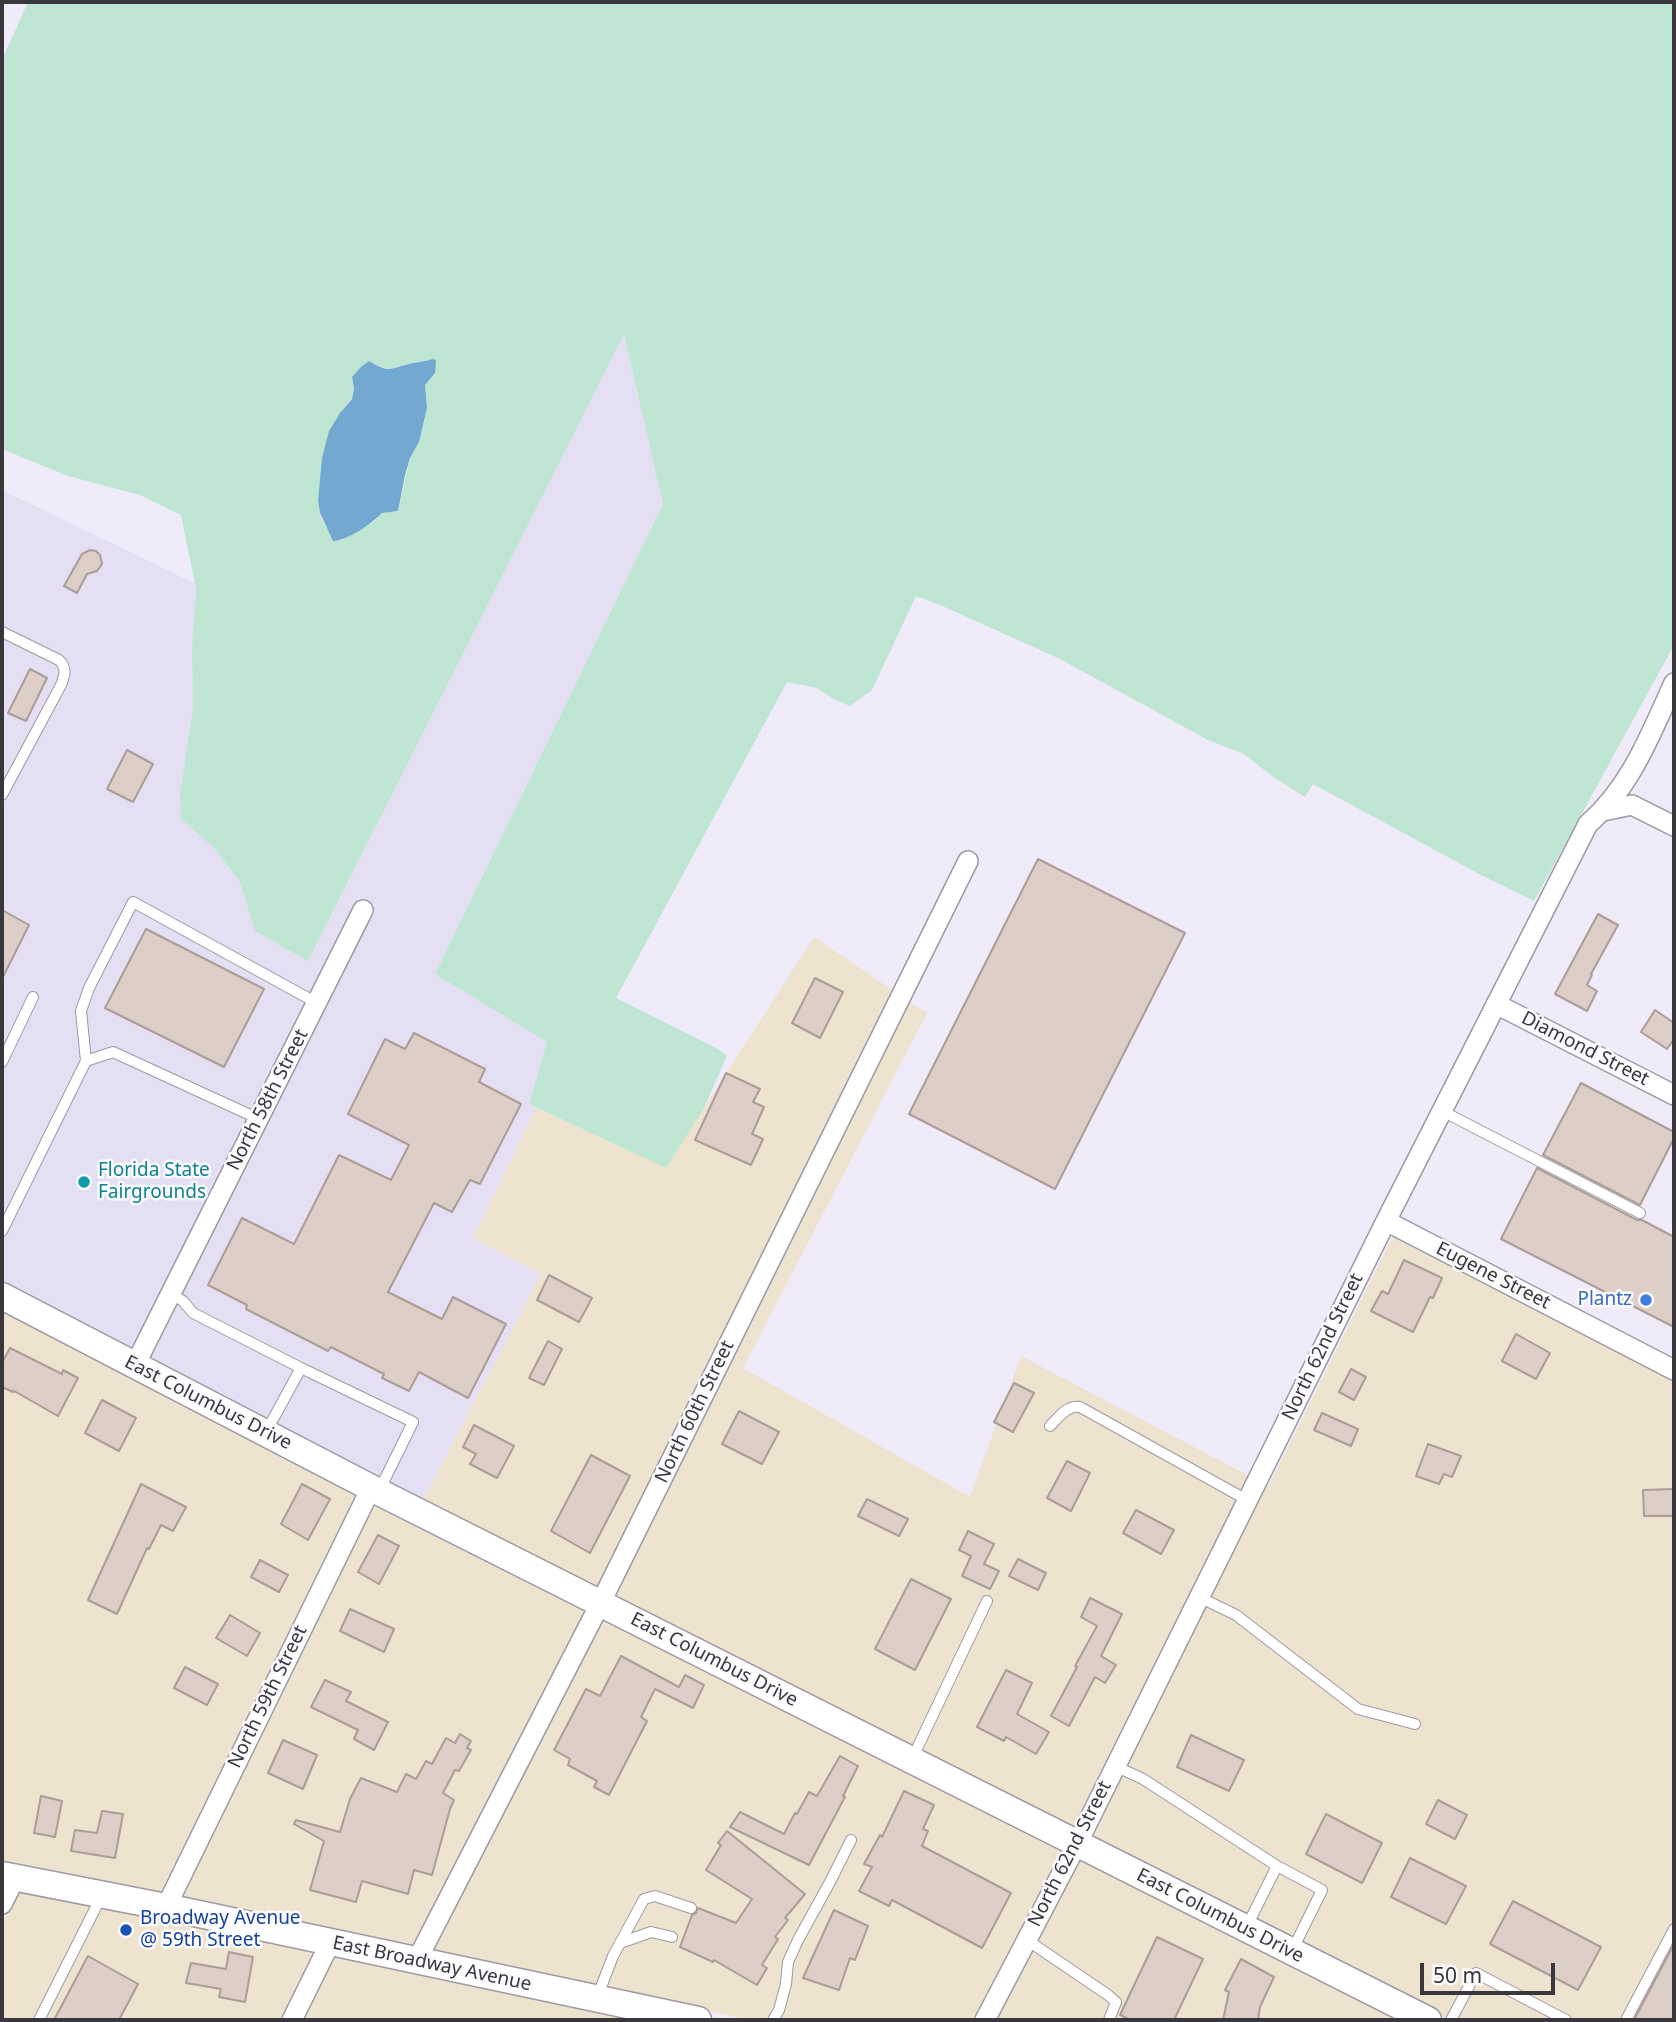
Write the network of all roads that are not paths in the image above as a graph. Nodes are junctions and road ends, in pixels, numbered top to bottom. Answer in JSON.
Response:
{"nodes":[{"id":1,"x":2,"y":632,"type":"edge"},
{"id":2,"x":1674,"y":683,"type":"edge"},
{"id":3,"x":2,"y":795,"type":"edge"},
{"id":4,"x":1603,"y":811,"type":"junction"},
{"id":5,"x":1674,"y":826,"type":"edge"},
{"id":6,"x":968,"y":861,"type":"dead end"},
{"id":7,"x":363,"y":910,"type":"dead end"},
{"id":8,"x":33,"y":998,"type":"dead end"},
{"id":9,"x":317,"y":1003,"type":"junction"},
{"id":10,"x":1496,"y":1004,"type":"junction"},
{"id":11,"x":86,"y":1061,"type":"junction"},
{"id":12,"x":2,"y":1062,"type":"edge"},
{"id":13,"x":1674,"y":1095,"type":"edge"},
{"id":14,"x":1442,"y":1111,"type":"junction"},
{"id":15,"x":259,"y":1119,"type":"junction"},
{"id":16,"x":1640,"y":1213,"type":"dead end"},
{"id":17,"x":1386,"y":1221,"type":"junction"},
{"id":18,"x":2,"y":1231,"type":"edge"},
{"id":19,"x":171,"y":1294,"type":"junction"},
{"id":20,"x":2,"y":1296,"type":"edge"},
{"id":21,"x":135,"y":1366,"type":"junction"},
{"id":22,"x":301,"y":1368,"type":"junction"},
{"id":23,"x":1674,"y":1370,"type":"edge"},
{"id":24,"x":1051,"y":1426,"type":"dead end"},
{"id":25,"x":266,"y":1433,"type":"junction"},
{"id":26,"x":375,"y":1490,"type":"junction"},
{"id":27,"x":1247,"y":1500,"type":"junction"},
{"id":28,"x":1199,"y":1597,"type":"junction"},
{"id":29,"x":987,"y":1601,"type":"dead end"},
{"id":30,"x":601,"y":1602,"type":"junction"},
{"id":31,"x":1415,"y":1724,"type":"dead end"},
{"id":32,"x":911,"y":1760,"type":"junction"},
{"id":33,"x":1115,"y":1766,"type":"junction"},
{"id":34,"x":851,"y":1840,"type":"dead end"},
{"id":35,"x":1077,"y":1844,"type":"junction"},
{"id":36,"x":1277,"y":1866,"type":"junction"},
{"id":37,"x":8,"y":1877,"type":"edge"},
{"id":38,"x":102,"y":1895,"type":"junction"},
{"id":39,"x":2,"y":1904,"type":"edge"},
{"id":40,"x":166,"y":1907,"type":"junction"},
{"id":41,"x":691,"y":1908,"type":"dead end"},
{"id":42,"x":1245,"y":1929,"type":"junction"},
{"id":43,"x":1673,"y":1936,"type":"edge"},
{"id":44,"x":672,"y":1937,"type":"dead end"},
{"id":45,"x":1027,"y":1941,"type":"junction"},
{"id":46,"x":620,"y":1942,"type":"junction"},
{"id":47,"x":330,"y":1943,"type":"junction"},
{"id":48,"x":1292,"y":1951,"type":"junction"},
{"id":49,"x":417,"y":1960,"type":"junction"},
{"id":50,"x":596,"y":1999,"type":"junction"},
{"id":51,"x":652,"y":2016,"type":"edge"},
{"id":52,"x":39,"y":2020,"type":"edge"},
{"id":53,"x":292,"y":2020,"type":"edge"},
{"id":54,"x":698,"y":2020,"type":"edge"},
{"id":55,"x":773,"y":2020,"type":"edge"},
{"id":56,"x":985,"y":2020,"type":"edge"},
{"id":57,"x":1109,"y":2020,"type":"edge"},
{"id":58,"x":1428,"y":2020,"type":"edge"},
{"id":59,"x":1451,"y":2020,"type":"edge"},
{"id":60,"x":1566,"y":2020,"type":"edge"},
{"id":61,"x":1626,"y":2020,"type":"edge"}],
"edges":[{"from":1,"to":3,"type":"lane"},
{"from":2,"to":4,"type":"street","name":"North 62nd Street"},
{"from":4,"to":5,"type":"street"},
{"from":4,"to":10,"type":"street","name":"North 62nd Street"},
{"from":6,"to":30,"type":"street","name":"North 60th Street"},
{"from":7,"to":9,"type":"street","name":"North 58th Street"},
{"from":8,"to":12,"type":"lane"},
{"from":9,"to":11,"type":"lane"},
{"from":9,"to":15,"type":"street","name":"North 58th Street"},
{"from":10,"to":13,"type":"street","name":"Diamond Street"},
{"from":10,"to":14,"type":"street","name":"North 62nd Street"},
{"from":11,"to":15,"type":"lane"},
{"from":11,"to":18,"type":"lane"},
{"from":14,"to":16,"type":"lane"},
{"from":14,"to":17,"type":"street","name":"North 62nd Street"},
{"from":15,"to":19,"type":"street","name":"North 58th Street"},
{"from":17,"to":23,"type":"street","name":"Eugene Street"},
{"from":17,"to":27,"type":"street","name":"North 62nd Street"},
{"from":19,"to":21,"type":"street","name":"North 58th Street"},
{"from":19,"to":22,"type":"lane"},
{"from":20,"to":21,"type":"main road","name":"East Columbus Drive"},
{"from":21,"to":25,"type":"main road","name":"East Columbus Drive"},
{"from":22,"to":25,"type":"lane"},
{"from":22,"to":26,"type":"lane"},
{"from":24,"to":27,"type":"lane"},
{"from":25,"to":26,"type":"main road","name":"East Columbus Drive"},
{"from":26,"to":30,"type":"main road","name":"East Columbus Drive"},
{"from":26,"to":40,"type":"street","name":"North 59th Street"},
{"from":27,"to":28,"type":"street","name":"North 62nd Street"},
{"from":28,"to":31,"type":"lane"},
{"from":28,"to":33,"type":"street","name":"North 62nd Street"},
{"from":29,"to":32,"type":"lane"},
{"from":30,"to":32,"type":"main road","name":"East Columbus Drive"},
{"from":30,"to":49,"type":"street","name":"North 60th Street"},
{"from":32,"to":35,"type":"main road","name":"East Columbus Drive"},
{"from":33,"to":35,"type":"street","name":"North 62nd Street"},
{"from":33,"to":36,"type":"lane"},
{"from":34,"to":55,"type":"lane"},
{"from":35,"to":42,"type":"main road","name":"East Columbus Drive"},
{"from":35,"to":45,"type":"street","name":"North 62nd Street"},
{"from":36,"to":42,"type":"lane"},
{"from":36,"to":48,"type":"lane"},
{"from":37,"to":38,"type":"main road","name":"East Broadway Avenue"},
{"from":37,"to":39,"type":"street"},
{"from":38,"to":40,"type":"main road","name":"East Broadway Avenue"},
{"from":38,"to":52,"type":"lane"},
{"from":40,"to":47,"type":"main road","name":"East Broadway Avenue"},
{"from":41,"to":46,"type":"lane"},
{"from":42,"to":48,"type":"main road","name":"East Columbus Drive"},
{"from":43,"to":61,"type":"lane"},
{"from":44,"to":46,"type":"lane"},
{"from":45,"to":56,"type":"street","name":"North 62nd Street"},
{"from":45,"to":57,"type":"lane"},
{"from":46,"to":50,"type":"lane"},
{"from":47,"to":49,"type":"main road","name":"East Broadway Avenue"},
{"from":47,"to":53,"type":"street"},
{"from":48,"to":58,"type":"main road","name":"East Columbus Drive"},
{"from":49,"to":50,"type":"main road","name":"East Broadway Avenue"},
{"from":50,"to":51,"type":"main road","name":"East Broadway Avenue"},
{"from":51,"to":54,"type":"main road","name":"East Broadway Avenue"},
{"from":59,"to":60,"type":"lane"}]}
